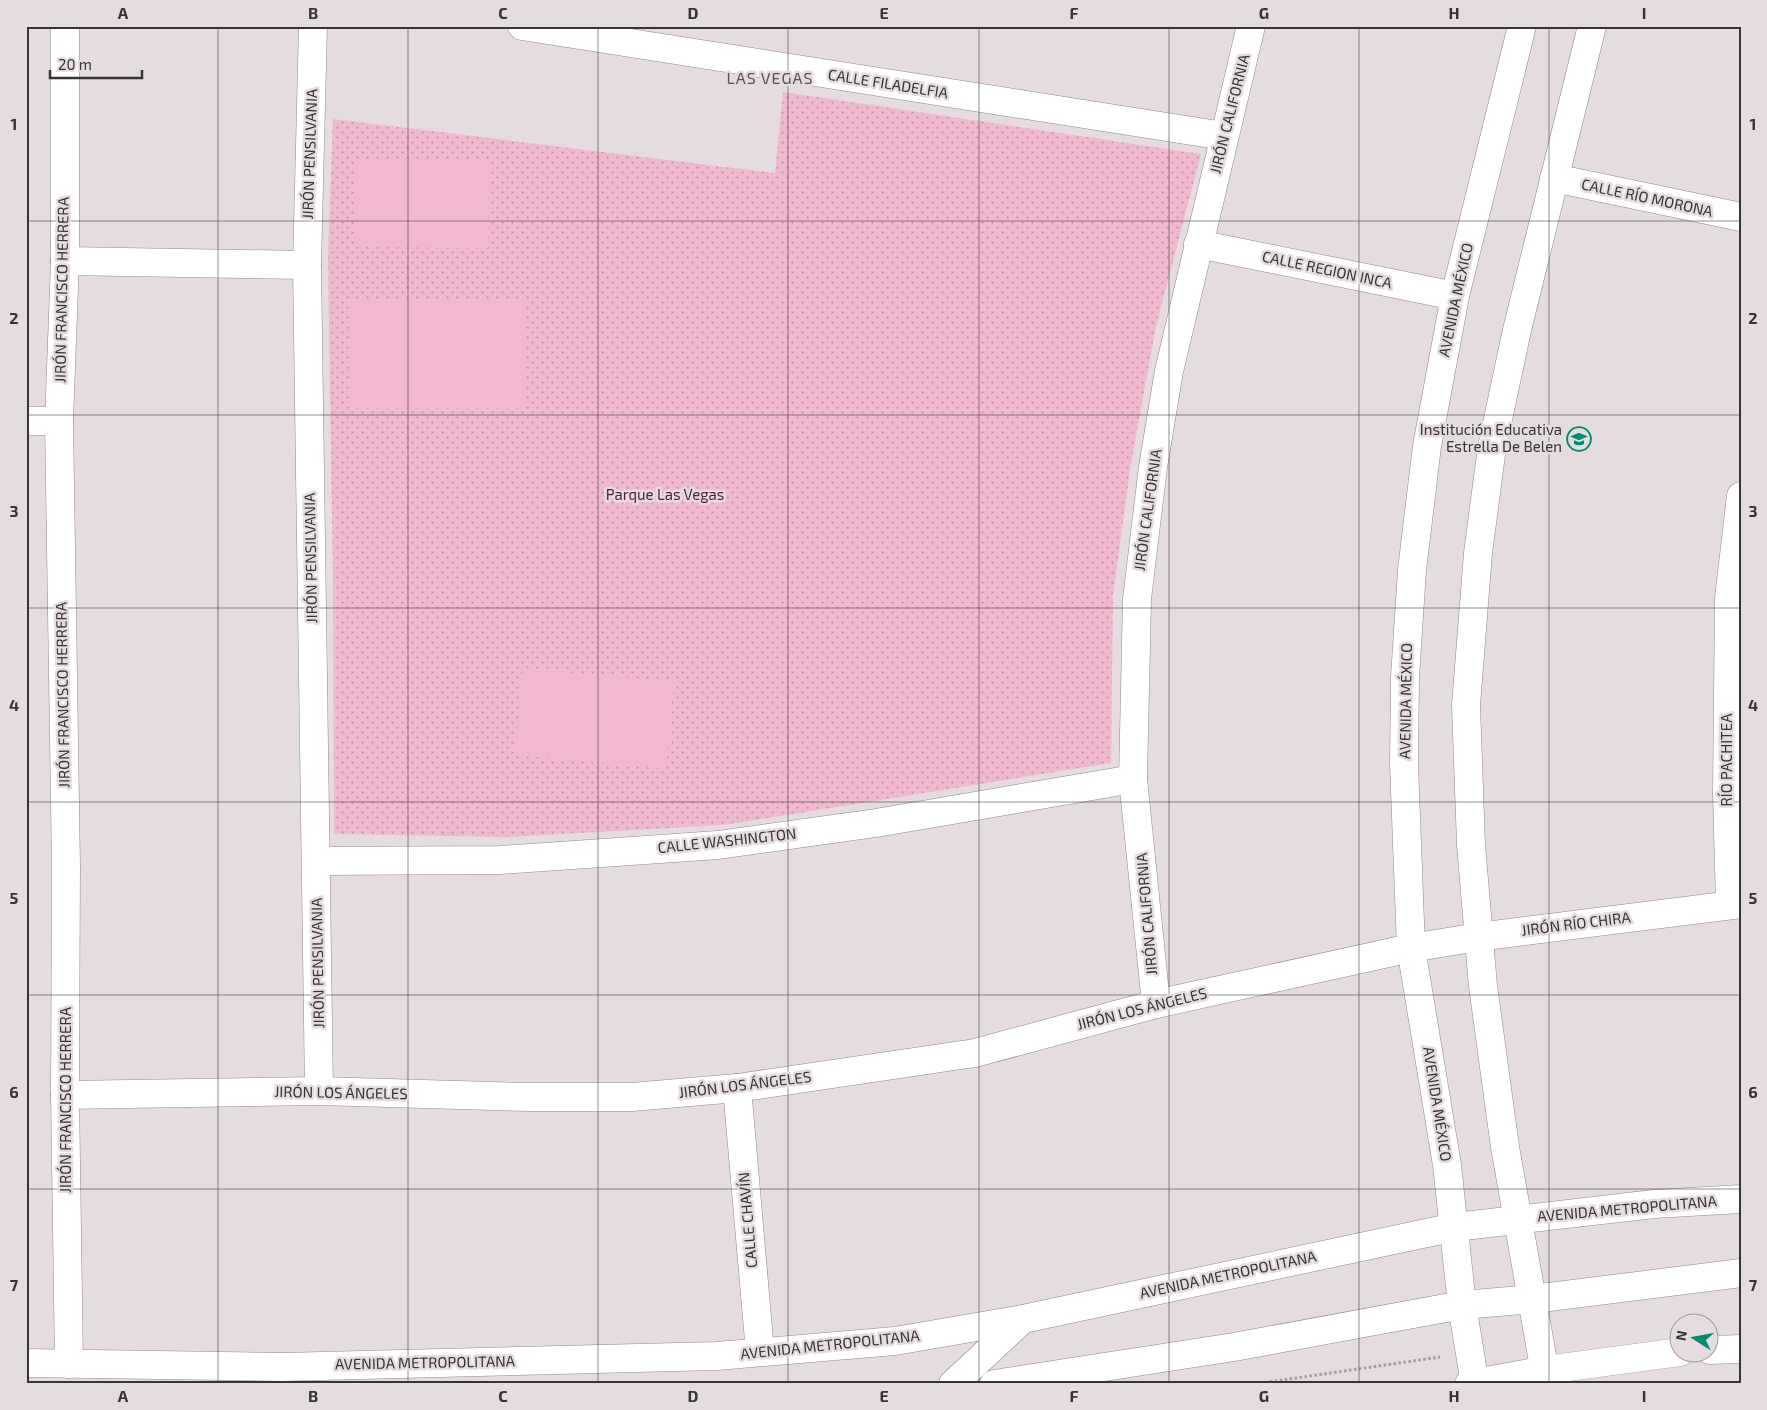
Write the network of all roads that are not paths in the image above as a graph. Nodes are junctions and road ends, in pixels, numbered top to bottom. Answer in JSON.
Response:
{"nodes":[{"id":1,"x":65,"y":26,"type":"edge"},
{"id":2,"x":313,"y":26,"type":"edge"},
{"id":3,"x":522,"y":26,"type":"edge"},
{"id":4,"x":1251,"y":26,"type":"edge"},
{"id":5,"x":1522,"y":26,"type":"edge"},
{"id":6,"x":1592,"y":26,"type":"edge"},
{"id":7,"x":1224,"y":136,"type":"junction"},
{"id":8,"x":1554,"y":178,"type":"junction"},
{"id":9,"x":1741,"y":218,"type":"edge"},
{"id":10,"x":1198,"y":244,"type":"junction"},
{"id":11,"x":65,"y":261,"type":"junction"},
{"id":12,"x":307,"y":265,"type":"junction"},
{"id":13,"x":1455,"y":296,"type":"junction"},
{"id":14,"x":59,"y":421,"type":"junction"},
{"id":15,"x":26,"y":422,"type":"edge"},
{"id":16,"x":1741,"y":496,"type":"edge"},
{"id":17,"x":1735,"y":598,"type":"edge"},
{"id":18,"x":1133,"y":779,"type":"junction"},
{"id":19,"x":317,"y":861,"type":"junction"},
{"id":20,"x":1735,"y":904,"type":"edge"},
{"id":21,"x":1478,"y":937,"type":"junction"},
{"id":22,"x":1411,"y":948,"type":"junction"},
{"id":23,"x":1156,"y":1004,"type":"junction"},
{"id":24,"x":737,"y":1088,"type":"junction"},
{"id":25,"x":319,"y":1091,"type":"junction"},
{"id":26,"x":65,"y":1095,"type":"junction"},
{"id":27,"x":1741,"y":1199,"type":"edge"},
{"id":28,"x":1519,"y":1220,"type":"junction"},
{"id":29,"x":1455,"y":1226,"type":"junction"},
{"id":30,"x":1741,"y":1273,"type":"edge"},
{"id":31,"x":1533,"y":1299,"type":"junction"},
{"id":32,"x":1462,"y":1305,"type":"junction"},
{"id":33,"x":1023,"y":1319,"type":"junction"},
{"id":34,"x":1741,"y":1349,"type":"edge"},
{"id":35,"x":1720,"y":1350,"type":"edge"},
{"id":36,"x":760,"y":1352,"type":"junction"},
{"id":37,"x":1670,"y":1354,"type":"edge"},
{"id":38,"x":26,"y":1363,"type":"edge"},
{"id":39,"x":69,"y":1364,"type":"junction"},
{"id":40,"x":1547,"y":1377,"type":"edge"},
{"id":41,"x":953,"y":1384,"type":"edge"},
{"id":42,"x":994,"y":1384,"type":"edge"},
{"id":43,"x":1473,"y":1384,"type":"edge"}],
"edges":[{"from":1,"to":11,"type":"street","name":"JIRÓN FRANCISCO HERRERA"},
{"from":2,"to":12,"type":"street","name":"JIRÓN PENSILVANIA"},
{"from":3,"to":7,"type":"street","name":"CALLE FILADELFIA"},
{"from":4,"to":7,"type":"street","name":"JIRÓN CALIFORNIA"},
{"from":5,"to":13,"type":"street","name":"AVENIDA MÉXICO"},
{"from":6,"to":8,"type":"street"},
{"from":7,"to":10,"type":"street","name":"JIRÓN CALIFORNIA"},
{"from":8,"to":9,"type":"street","name":"CALLE RÍO MORONA"},
{"from":8,"to":21,"type":"street"},
{"from":10,"to":13,"type":"street","name":"CALLE REGION INCA"},
{"from":10,"to":18,"type":"street","name":"JIRÓN CALIFORNIA"},
{"from":11,"to":12,"type":"street"},
{"from":11,"to":14,"type":"street","name":"JIRÓN FRANCISCO HERRERA"},
{"from":12,"to":19,"type":"street","name":"JIRÓN PENSILVANIA"},
{"from":13,"to":22,"type":"street","name":"AVENIDA MÉXICO"},
{"from":14,"to":15,"type":"street"},
{"from":14,"to":26,"type":"street","name":"JIRÓN FRANCISCO HERRERA"},
{"from":16,"to":17,"type":"street","name":"RÍO PACHITEA"},
{"from":17,"to":20,"type":"street","name":"RÍO PACHITEA"},
{"from":18,"to":19,"type":"street","name":"CALLE WASHINGTON"},
{"from":18,"to":23,"type":"street","name":"JIRÓN CALIFORNIA"},
{"from":19,"to":25,"type":"street","name":"JIRÓN PENSILVANIA"},
{"from":20,"to":21,"type":"street","name":"JIRÓN RÍO CHIRA"},
{"from":21,"to":22,"type":"street","name":"JIRÓN RÍO CHIRA"},
{"from":21,"to":28,"type":"street"},
{"from":22,"to":23,"type":"street","name":"JIRÓN LOS ÁNGELES"},
{"from":22,"to":29,"type":"street","name":"AVENIDA MÉXICO"},
{"from":23,"to":24,"type":"street","name":"JIRÓN LOS ÁNGELES"},
{"from":24,"to":25,"type":"street","name":"JIRÓN LOS ÁNGELES"},
{"from":24,"to":36,"type":"street","name":"CALLE CHAVÍN"},
{"from":25,"to":26,"type":"street","name":"JIRÓN LOS ÁNGELES"},
{"from":26,"to":39,"type":"street","name":"JIRÓN FRANCISCO HERRERA"},
{"from":27,"to":28,"type":"street","name":"AVENIDA METROPOLITANA"},
{"from":28,"to":29,"type":"street","name":"AVENIDA METROPOLITANA"},
{"from":28,"to":31,"type":"street"},
{"from":29,"to":32,"type":"street","name":"AVENIDA MÉXICO"},
{"from":29,"to":33,"type":"street","name":"AVENIDA METROPOLITANA"},
{"from":30,"to":31,"type":"street"},
{"from":31,"to":32,"type":"street"},
{"from":31,"to":40,"type":"street"},
{"from":32,"to":42,"type":"street"},
{"from":32,"to":43,"type":"street","name":"AVENIDA MÉXICO"},
{"from":33,"to":36,"type":"street","name":"AVENIDA METROPOLITANA"},
{"from":33,"to":41,"type":"street"},
{"from":34,"to":35,"type":"street"},
{"from":36,"to":39,"type":"street","name":"AVENIDA METROPOLITANA"},
{"from":37,"to":40,"type":"street"},
{"from":38,"to":39,"type":"street","name":"AVENIDA METROPOLITANA"},
{"from":40,"to":43,"type":"street"}]}
